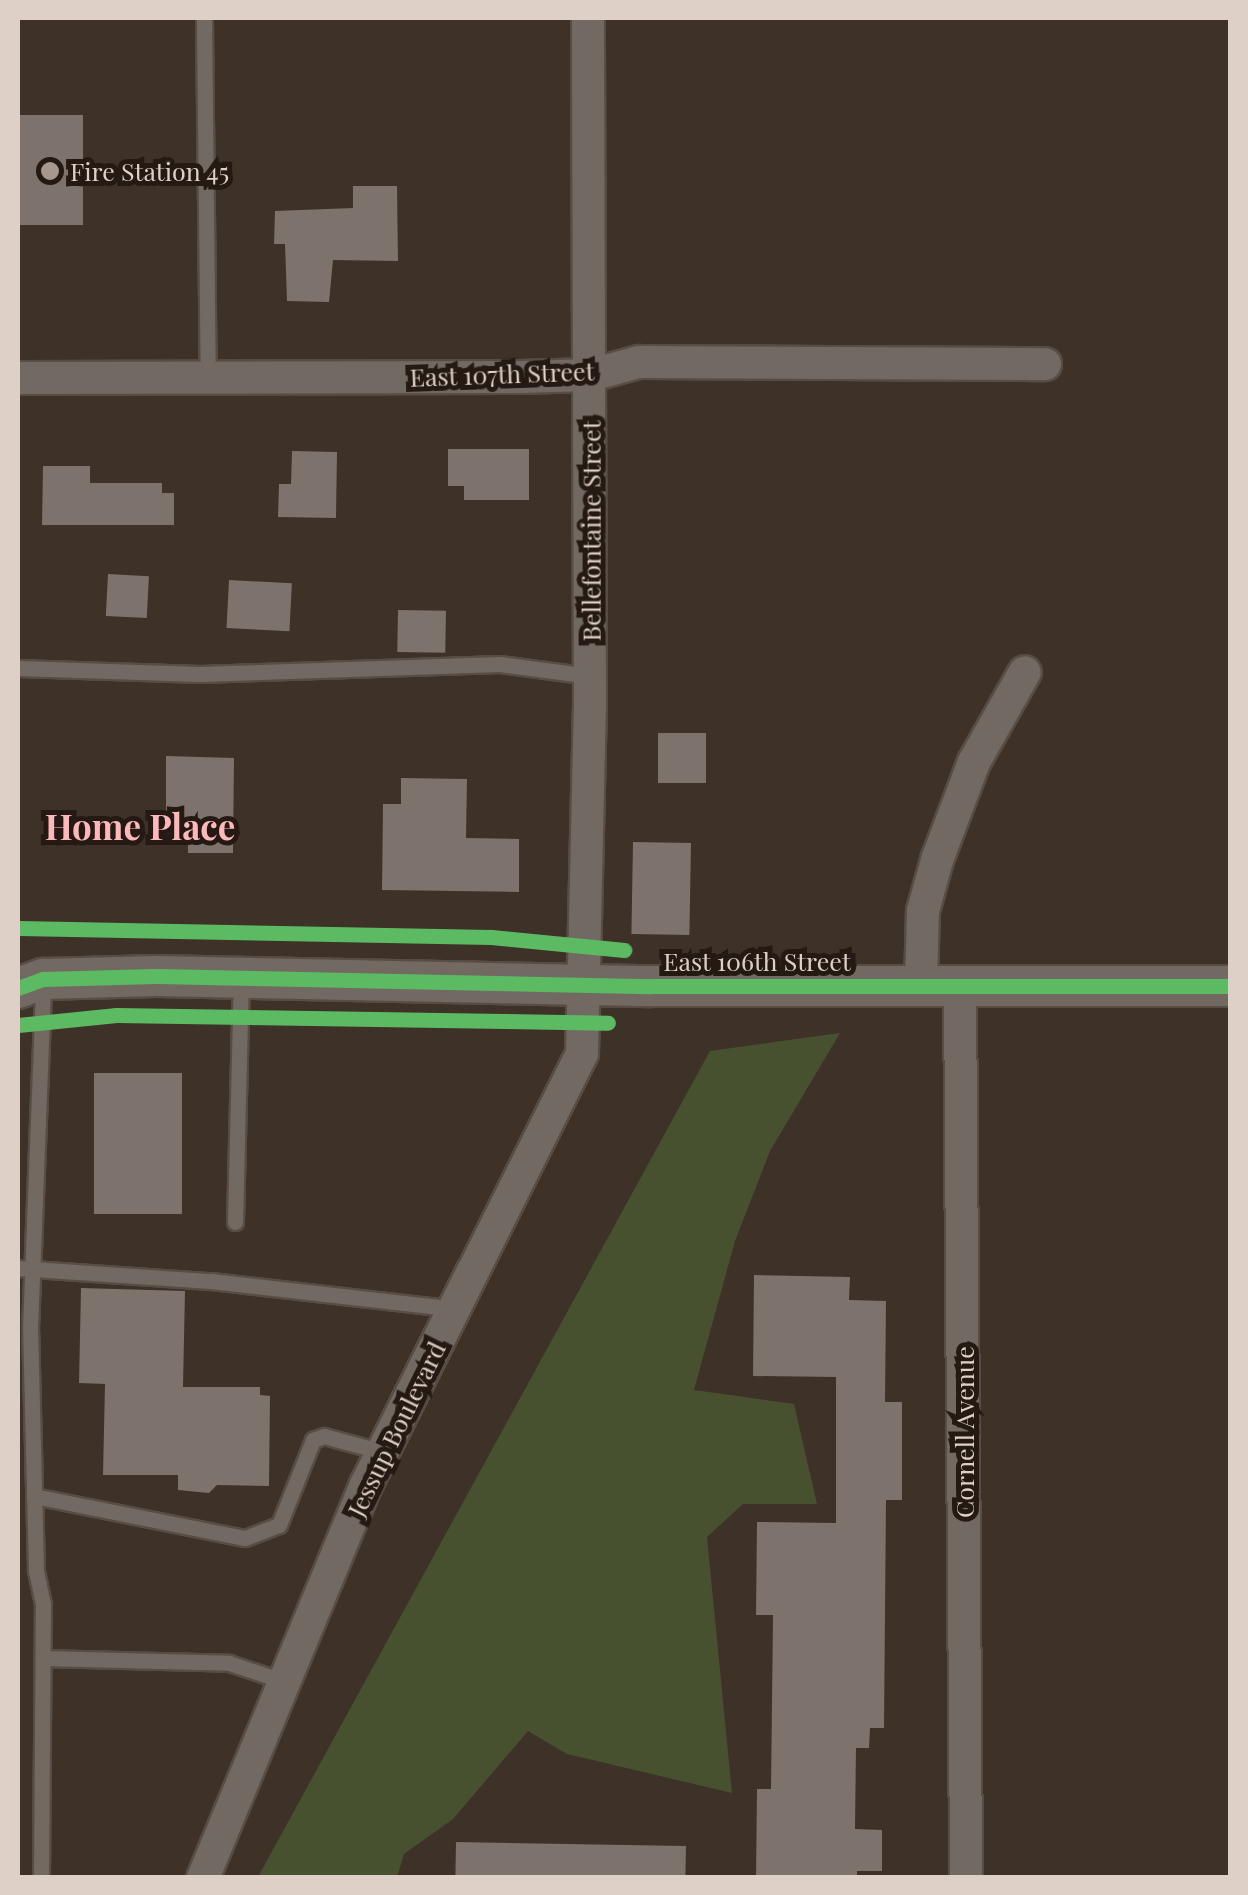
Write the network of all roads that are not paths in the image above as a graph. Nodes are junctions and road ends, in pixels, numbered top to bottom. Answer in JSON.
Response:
{"nodes":[{"id":1,"x":204,"y":18,"type":"edge"},
{"id":2,"x":588,"y":18,"type":"edge"},
{"id":3,"x":1045,"y":364,"type":"dead end"},
{"id":4,"x":591,"y":376,"type":"junction"},
{"id":5,"x":18,"y":378,"type":"edge"},
{"id":6,"x":208,"y":378,"type":"junction"},
{"id":7,"x":18,"y":668,"type":"edge"},
{"id":8,"x":1025,"y":672,"type":"dead end"},
{"id":9,"x":590,"y":676,"type":"junction"},
{"id":10,"x":26,"y":978,"type":"edge"},
{"id":11,"x":241,"y":978,"type":"junction"},
{"id":12,"x":587,"y":985,"type":"junction"},
{"id":13,"x":940,"y":986,"type":"junction"},
{"id":14,"x":1230,"y":986,"type":"edge"},
{"id":15,"x":18,"y":1214,"type":"edge"},
{"id":16,"x":35,"y":1214,"type":"junction"},
{"id":17,"x":236,"y":1222,"type":"dead end"},
{"id":18,"x":25,"y":1268,"type":"edge"},
{"id":19,"x":456,"y":1309,"type":"junction"},
{"id":20,"x":383,"y":1452,"type":"junction"},
{"id":21,"x":34,"y":1496,"type":"junction"},
{"id":22,"x":43,"y":1658,"type":"junction"},
{"id":23,"x":283,"y":1681,"type":"junction"},
{"id":24,"x":42,"y":1878,"type":"edge"},
{"id":25,"x":203,"y":1878,"type":"edge"},
{"id":26,"x":966,"y":1878,"type":"edge"}],
"edges":[{"from":1,"to":6,"type":"lane"},
{"from":2,"to":4,"type":"street","name":"Bellefontaine Street"},
{"from":3,"to":4,"type":"street","name":"East 107th Street"},
{"from":4,"to":6,"type":"street","name":"East 107th Street"},
{"from":4,"to":9,"type":"street","name":"Bellefontaine Street"},
{"from":5,"to":6,"type":"street","name":"East 107th Street"},
{"from":7,"to":9,"type":"lane"},
{"from":8,"to":13,"type":"street"},
{"from":9,"to":12,"type":"street","name":"Bellefontaine Street"},
{"from":10,"to":11,"type":"street","name":"East 106th Street"},
{"from":10,"to":16,"type":"lane"},
{"from":11,"to":12,"type":"street","name":"East 106th Street"},
{"from":11,"to":17,"type":"lane"},
{"from":12,"to":13,"type":"street","name":"East 106th Street"},
{"from":12,"to":19,"type":"street","name":"Jessup Boulevard"},
{"from":13,"to":14,"type":"street","name":"East 106th Street"},
{"from":13,"to":26,"type":"street","name":"Cornell Avenue"},
{"from":15,"to":16,"type":"lane"},
{"from":16,"to":18,"type":"lane"},
{"from":18,"to":19,"type":"lane"},
{"from":18,"to":21,"type":"lane"},
{"from":19,"to":20,"type":"street","name":"Jessup Boulevard"},
{"from":20,"to":21,"type":"lane"},
{"from":20,"to":23,"type":"street","name":"Jessup Boulevard"},
{"from":21,"to":22,"type":"lane"},
{"from":22,"to":23,"type":"lane"},
{"from":22,"to":24,"type":"lane"},
{"from":23,"to":25,"type":"street","name":"Jessup Boulevard"}]}
